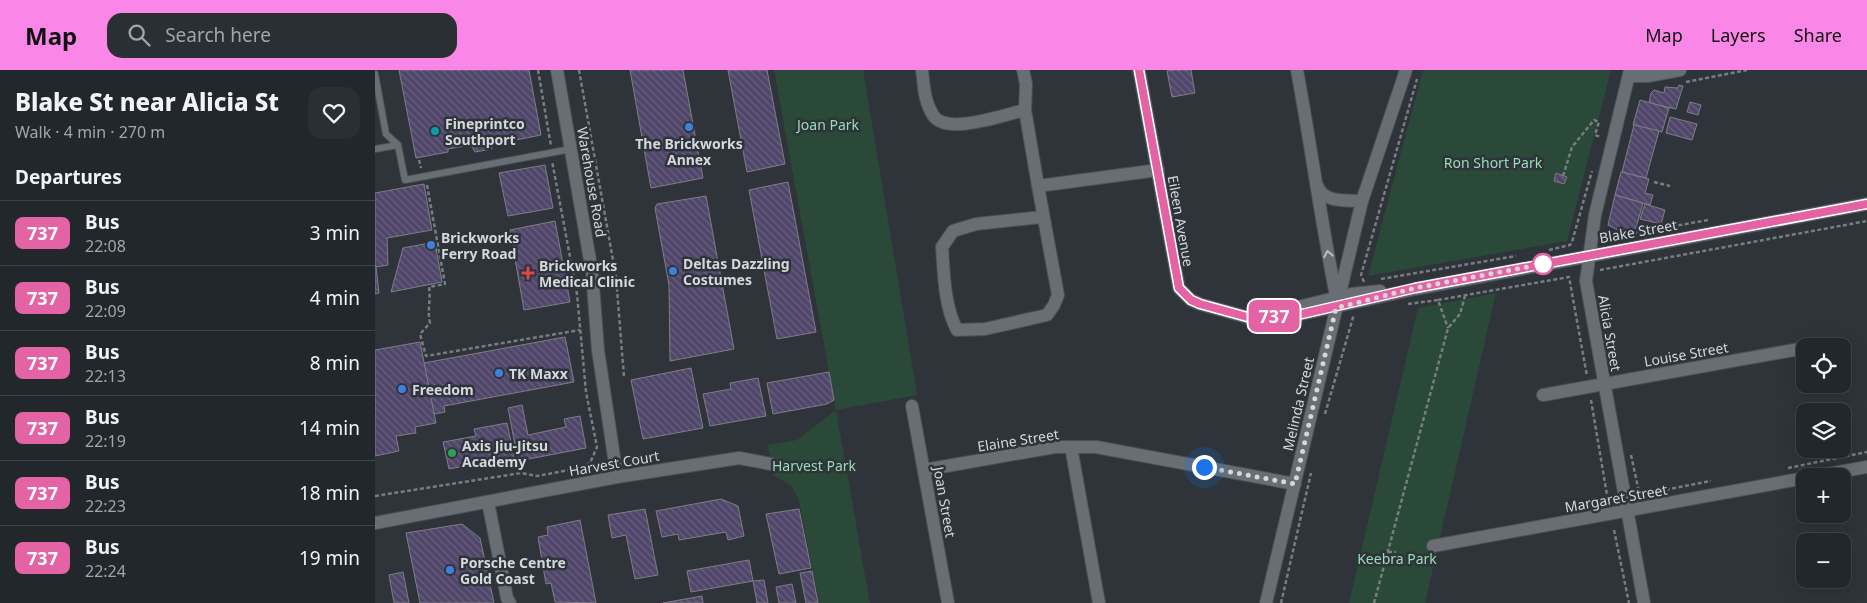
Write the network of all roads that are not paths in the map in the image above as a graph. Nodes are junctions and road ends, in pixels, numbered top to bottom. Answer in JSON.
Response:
{"nodes":[{"id":1,"x":557,"y":70,"type":"edge"},
{"id":2,"x":923,"y":70,"type":"edge"},
{"id":3,"x":1023,"y":70,"type":"edge"},
{"id":4,"x":1139,"y":70,"type":"edge"},
{"id":5,"x":1297,"y":70,"type":"edge"},
{"id":6,"x":1406,"y":70,"type":"edge"},
{"id":7,"x":1629,"y":73,"type":"edge"},
{"id":8,"x":375,"y":74,"type":"edge"},
{"id":9,"x":1682,"y":76,"type":"edge"},
{"id":10,"x":1025,"y":110,"type":"junction"},
{"id":11,"x":398,"y":145,"type":"junction"},
{"id":12,"x":375,"y":149,"type":"edge"},
{"id":13,"x":571,"y":149,"type":"junction"},
{"id":14,"x":1157,"y":170,"type":"junction"},
{"id":15,"x":1038,"y":186,"type":"junction"},
{"id":16,"x":1318,"y":187,"type":"junction"},
{"id":17,"x":1362,"y":202,"type":"junction"},
{"id":18,"x":1867,"y":204,"type":"edge"},
{"id":19,"x":1042,"y":216,"type":"junction"},
{"id":20,"x":1588,"y":255,"type":"junction"},
{"id":21,"x":1337,"y":301,"type":"junction"},
{"id":22,"x":1261,"y":318,"type":"joint"},
{"id":23,"x":1796,"y":350,"type":"edge"},
{"id":24,"x":1604,"y":385,"type":"junction"},
{"id":25,"x":1543,"y":396,"type":"dead end"},
{"id":26,"x":912,"y":406,"type":"dead end"},
{"id":27,"x":1071,"y":448,"type":"junction"},
{"id":28,"x":771,"y":464,"type":"dead end"},
{"id":29,"x":1867,"y":467,"type":"edge"},
{"id":30,"x":924,"y":470,"type":"junction"},
{"id":31,"x":1851,"y":470,"type":"edge"},
{"id":32,"x":617,"y":477,"type":"junction"},
{"id":33,"x":1796,"y":480,"type":"edge"},
{"id":34,"x":1295,"y":484,"type":"junction"},
{"id":35,"x":488,"y":502,"type":"junction"},
{"id":36,"x":1627,"y":511,"type":"junction"},
{"id":37,"x":375,"y":524,"type":"edge"},
{"id":38,"x":1433,"y":546,"type":"dead end"},
{"id":39,"x":510,"y":603,"type":"edge"},
{"id":40,"x":948,"y":603,"type":"edge"},
{"id":41,"x":1099,"y":603,"type":"edge"},
{"id":42,"x":1266,"y":603,"type":"edge"},
{"id":43,"x":1644,"y":603,"type":"edge"}],
"edges":[{"from":1,"to":13,"type":"street","name":"Warehouse Road"},
{"from":2,"to":10,"type":"street"},
{"from":3,"to":10,"type":"street"},
{"from":4,"to":14,"type":"street","name":"Eileen Avenue"},
{"from":5,"to":16,"type":"street"},
{"from":6,"to":17,"type":"street","name":"Melinda Street"},
{"from":7,"to":9,"type":"street"},
{"from":7,"to":20,"type":"street","name":"Alicia Street"},
{"from":8,"to":11,"type":"lane"},
{"from":10,"to":15,"type":"street"},
{"from":11,"to":12,"type":"lane"},
{"from":11,"to":13,"type":"lane"},
{"from":13,"to":32,"type":"street","name":"Warehouse Road"},
{"from":14,"to":15,"type":"street"},
{"from":14,"to":22,"type":"street","name":"Eileen Avenue"},
{"from":15,"to":19,"type":"street"},
{"from":16,"to":17,"type":"street"},
{"from":21,"to":16,"type":"street","one_way":true},
{"from":17,"to":21,"type":"street","name":"Melinda Street"},
{"from":18,"to":20,"type":"street","name":"Blake Street"},
{"from":19,"to":19,"type":"street"},
{"from":20,"to":21,"type":"street","name":"Blake Street"},
{"from":20,"to":24,"type":"street","name":"Alicia Street"},
{"from":21,"to":22,"type":"street","name":"Blake Street"},
{"from":21,"to":34,"type":"street","name":"Melinda Street"},
{"from":23,"to":24,"type":"street","name":"Louise Street"},
{"from":24,"to":25,"type":"street","name":"Louise Street"},
{"from":24,"to":36,"type":"street","name":"Alicia Street"},
{"from":26,"to":30,"type":"street","name":"Joan Street"},
{"from":27,"to":30,"type":"street","name":"Elaine Street"},
{"from":27,"to":34,"type":"street","name":"Elaine Street"},
{"from":27,"to":41,"type":"street"},
{"from":28,"to":32,"type":"street","name":"Harvest Court"},
{"from":29,"to":31,"type":"street"},
{"from":30,"to":40,"type":"street","name":"Joan Street"},
{"from":32,"to":35,"type":"street","name":"Harvest Court"},
{"from":33,"to":36,"type":"street","name":"Margaret Street"},
{"from":34,"to":42,"type":"street","name":"Melinda Street"},
{"from":35,"to":37,"type":"street","name":"Harvest Court"},
{"from":35,"to":39,"type":"street"},
{"from":36,"to":38,"type":"street","name":"Margaret Street"},
{"from":36,"to":43,"type":"street","name":"Alicia Street"}]}
